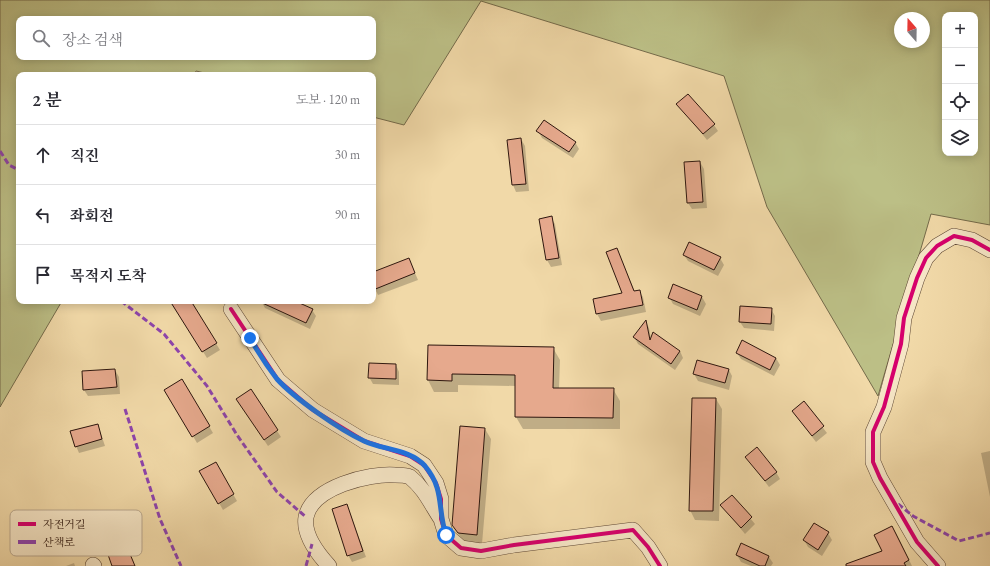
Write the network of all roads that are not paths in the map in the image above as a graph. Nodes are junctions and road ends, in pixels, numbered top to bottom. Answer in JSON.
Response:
{"nodes":[{"id":1,"x":990,"y":250,"type":"edge"},
{"id":2,"x":231,"y":309,"type":"dead end"},
{"id":3,"x":441,"y":519,"type":"junction"},
{"id":4,"x":329,"y":566,"type":"edge"},
{"id":5,"x":660,"y":566,"type":"edge"},
{"id":6,"x":938,"y":566,"type":"edge"}],
"edges":[{"from":1,"to":6,"type":"street"},
{"from":2,"to":3,"type":"street"},
{"from":3,"to":4,"type":"street"},
{"from":3,"to":5,"type":"street"}]}
